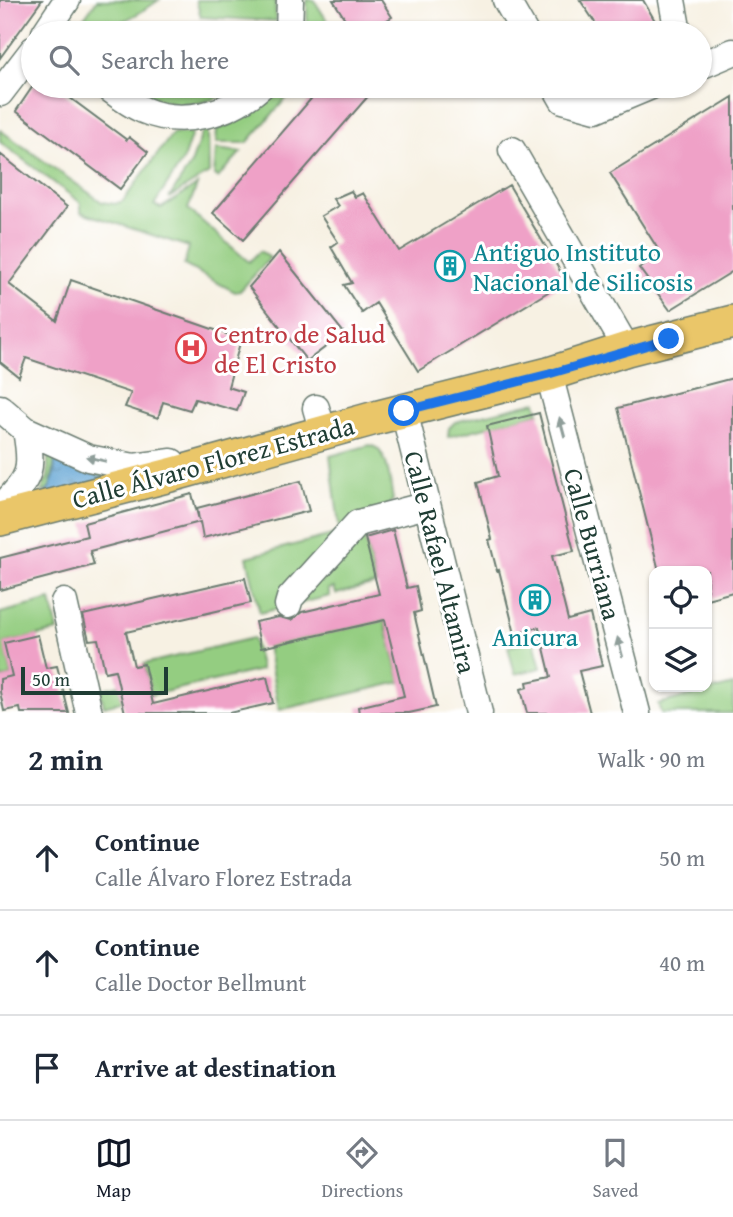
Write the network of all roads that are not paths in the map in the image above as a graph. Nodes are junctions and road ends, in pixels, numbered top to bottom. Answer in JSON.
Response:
{"nodes":[{"id":1,"x":67,"y":0,"type":"edge"},
{"id":2,"x":290,"y":0,"type":"edge"},
{"id":3,"x":506,"y":0,"type":"edge"},
{"id":4,"x":672,"y":0,"type":"edge"},
{"id":5,"x":54,"y":21,"type":"edge"},
{"id":6,"x":289,"y":21,"type":"edge"},
{"id":7,"x":518,"y":21,"type":"edge"},
{"id":8,"x":676,"y":21,"type":"edge"},
{"id":9,"x":733,"y":52,"type":"edge"},
{"id":10,"x":712,"y":61,"type":"edge"},
{"id":11,"x":21,"y":66,"type":"edge"},
{"id":12,"x":0,"y":93,"type":"edge"},
{"id":13,"x":124,"y":98,"type":"edge"},
{"id":14,"x":244,"y":98,"type":"edge"},
{"id":15,"x":562,"y":98,"type":"edge"},
{"id":16,"x":621,"y":98,"type":"edge"},
{"id":17,"x":512,"y":149,"type":"dead end"},
{"id":18,"x":733,"y":322,"type":"edge"},
{"id":19,"x":627,"y":349,"type":"junction"},
{"id":20,"x":549,"y":374,"type":"junction"},
{"id":21,"x":0,"y":408,"type":"edge"},
{"id":22,"x":404,"y":411,"type":"junction"},
{"id":23,"x":26,"y":430,"type":"junction"},
{"id":24,"x":237,"y":455,"type":"junction"},
{"id":25,"x":427,"y":505,"type":"junction"},
{"id":26,"x":0,"y":509,"type":"edge"},
{"id":27,"x":0,"y":519,"type":"edge"},
{"id":28,"x":64,"y":602,"type":"dead end"},
{"id":29,"x":288,"y":605,"type":"dead end"},
{"id":30,"x":89,"y":713,"type":"edge"},
{"id":31,"x":479,"y":713,"type":"edge"},
{"id":32,"x":637,"y":713,"type":"edge"}],
"edges":[{"from":1,"to":5,"type":"street"},
{"from":2,"to":6,"type":"street"},
{"from":3,"to":7,"type":"street"},
{"from":4,"to":8,"type":"street"},
{"from":9,"to":10,"type":"street"},
{"from":11,"to":12,"type":"street"},
{"from":13,"to":14,"type":"street"},
{"from":15,"to":16,"type":"street"},
{"from":17,"to":19,"type":"street"},
{"from":18,"to":19,"type":"main road","name":"Calle Álvaro Florez Estrada"},
{"from":19,"to":20,"type":"main road","name":"Calle Álvaro Florez Estrada"},
{"from":20,"to":22,"type":"main road","name":"Calle Álvaro Florez Estrada"},
{"from":32,"to":20,"type":"street","name":"Calle Burriana","one_way":true},
{"from":21,"to":23,"type":"street"},
{"from":22,"to":24,"type":"main road","name":"Calle Álvaro Florez Estrada"},
{"from":22,"to":25,"type":"street","name":"Calle Rafael Altamira"},
{"from":24,"to":23,"type":"street","one_way":true},
{"from":23,"to":26,"type":"street"},
{"from":24,"to":27,"type":"main road","name":"Calle Álvaro Florez Estrada"},
{"from":25,"to":29,"type":"street"},
{"from":25,"to":31,"type":"street","name":"Calle Rafael Altamira"},
{"from":28,"to":30,"type":"street"}]}
